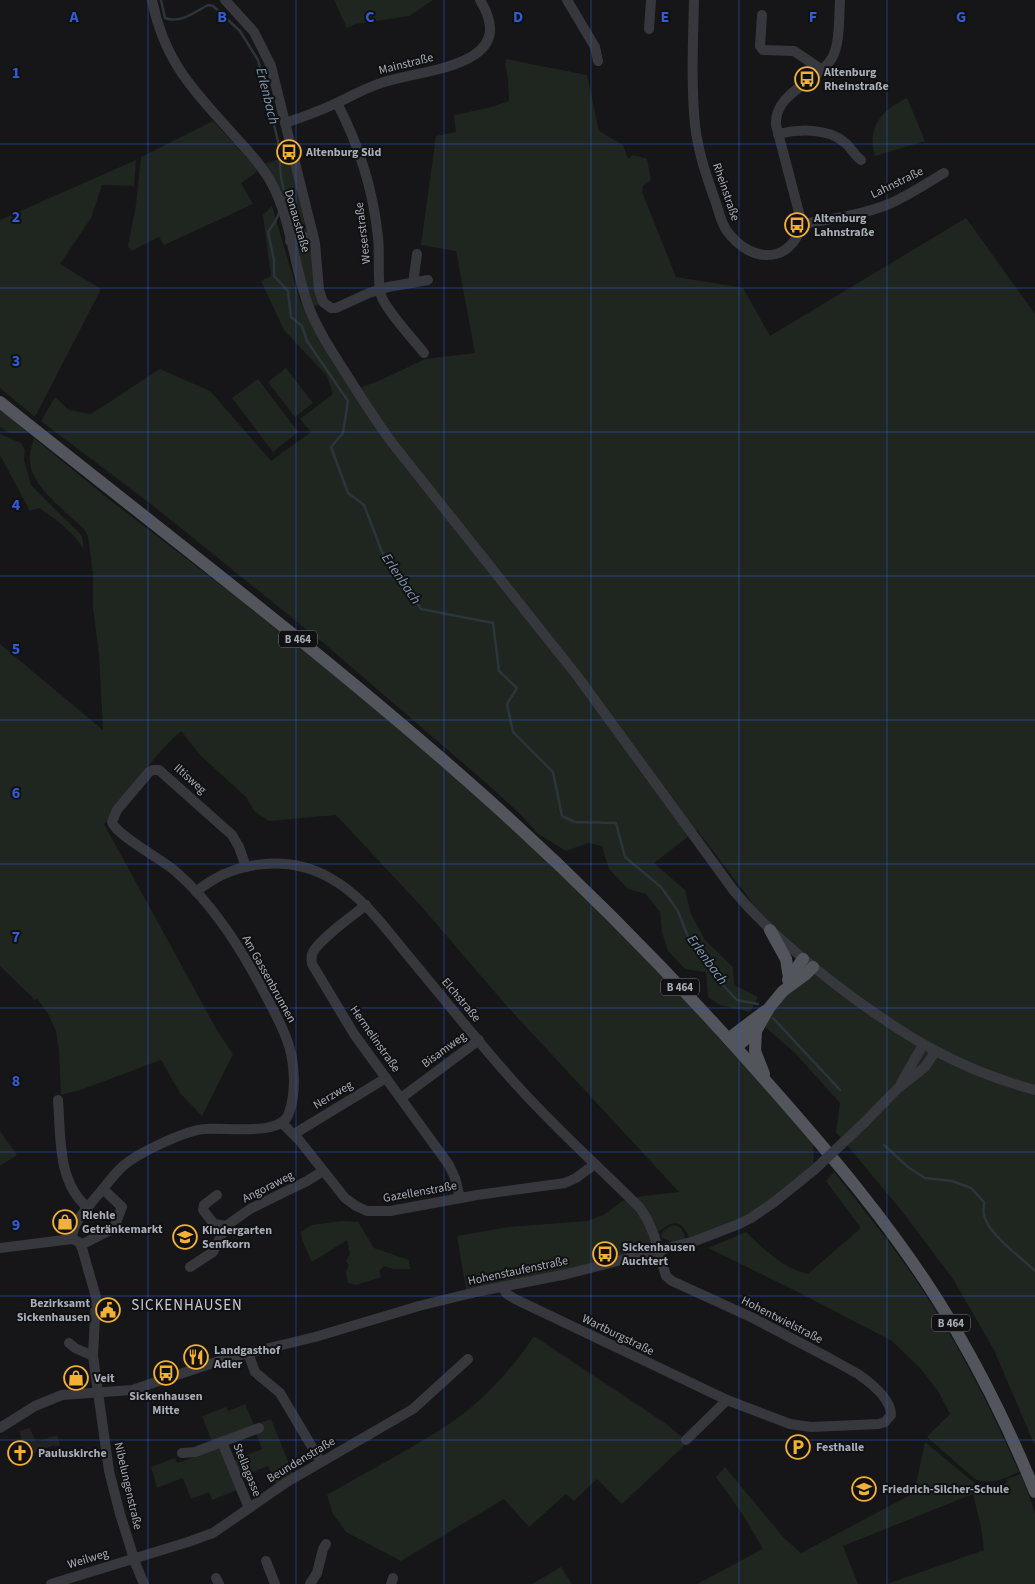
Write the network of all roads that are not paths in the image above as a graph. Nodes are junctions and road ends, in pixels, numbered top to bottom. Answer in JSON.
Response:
{"nodes":[{"id":1,"x":152,"y":0,"type":"edge"},
{"id":2,"x":225,"y":0,"type":"edge"},
{"id":3,"x":480,"y":0,"type":"edge"},
{"id":4,"x":567,"y":0,"type":"edge"},
{"id":5,"x":652,"y":0,"type":"edge"},
{"id":6,"x":694,"y":0,"type":"edge"},
{"id":7,"x":840,"y":0,"type":"edge"},
{"id":8,"x":762,"y":14,"type":"dead end"},
{"id":9,"x":649,"y":29,"type":"dead end"},
{"id":10,"x":598,"y":61,"type":"dead end"},
{"id":11,"x":822,"y":70,"type":"junction"},
{"id":12,"x":337,"y":103,"type":"junction"},
{"id":13,"x":285,"y":123,"type":"junction"},
{"id":14,"x":778,"y":134,"type":"junction"},
{"id":15,"x":860,"y":160,"type":"dead end"},
{"id":16,"x":944,"y":173,"type":"dead end"},
{"id":17,"x":802,"y":224,"type":"junction"},
{"id":18,"x":313,"y":235,"type":"junction"},
{"id":19,"x":290,"y":242,"type":"junction"},
{"id":20,"x":417,"y":254,"type":"dead end"},
{"id":21,"x":428,"y":280,"type":"dead end"},
{"id":22,"x":413,"y":283,"type":"junction"},
{"id":23,"x":380,"y":290,"type":"junction"},
{"id":24,"x":424,"y":353,"type":"dead end"},
{"id":25,"x":0,"y":402,"type":"edge"},
{"id":26,"x":112,"y":822,"type":"joint"},
{"id":27,"x":246,"y":867,"type":"junction"},
{"id":28,"x":196,"y":892,"type":"junction"},
{"id":29,"x":366,"y":905,"type":"junction"},
{"id":30,"x":770,"y":930,"type":"junction"},
{"id":31,"x":808,"y":963,"type":"junction"},
{"id":32,"x":789,"y":978,"type":"junction"},
{"id":33,"x":783,"y":992,"type":"junction"},
{"id":34,"x":752,"y":1026,"type":"junction"},
{"id":35,"x":479,"y":1040,"type":"junction"},
{"id":36,"x":732,"y":1043,"type":"junction"},
{"id":37,"x":923,"y":1045,"type":"junction"},
{"id":38,"x":935,"y":1052,"type":"junction"},
{"id":39,"x":386,"y":1078,"type":"junction"},
{"id":40,"x":773,"y":1089,"type":"junction"},
{"id":41,"x":897,"y":1089,"type":"junction"},
{"id":42,"x":1035,"y":1090,"type":"edge"},
{"id":43,"x":401,"y":1098,"type":"junction"},
{"id":44,"x":58,"y":1100,"type":"dead end"},
{"id":45,"x":282,"y":1123,"type":"junction"},
{"id":46,"x":294,"y":1134,"type":"junction"},
{"id":47,"x":594,"y":1164,"type":"junction"},
{"id":48,"x":323,"y":1171,"type":"junction"},
{"id":49,"x":103,"y":1189,"type":"junction"},
{"id":50,"x":217,"y":1194,"type":"dead end"},
{"id":51,"x":460,"y":1198,"type":"junction"},
{"id":52,"x":88,"y":1208,"type":"junction"},
{"id":53,"x":226,"y":1226,"type":"junction"},
{"id":54,"x":76,"y":1242,"type":"junction"},
{"id":55,"x":1,"y":1246,"type":"edge"},
{"id":56,"x":660,"y":1250,"type":"junction"},
{"id":57,"x":190,"y":1267,"type":"dead end"},
{"id":58,"x":502,"y":1287,"type":"junction"},
{"id":59,"x":69,"y":1343,"type":"dead end"},
{"id":60,"x":248,"y":1353,"type":"junction"},
{"id":61,"x":93,"y":1356,"type":"junction"},
{"id":62,"x":468,"y":1359,"type":"dead end"},
{"id":63,"x":99,"y":1392,"type":"junction"},
{"id":64,"x":727,"y":1400,"type":"junction"},
{"id":65,"x":890,"y":1419,"type":"joint"},
{"id":66,"x":0,"y":1428,"type":"edge"},
{"id":67,"x":259,"y":1428,"type":"dead end"},
{"id":68,"x":686,"y":1440,"type":"dead end"},
{"id":69,"x":222,"y":1442,"type":"junction"},
{"id":70,"x":182,"y":1453,"type":"dead end"},
{"id":71,"x":321,"y":1462,"type":"junction"},
{"id":72,"x":1035,"y":1492,"type":"edge"},
{"id":73,"x":249,"y":1508,"type":"junction"},
{"id":74,"x":326,"y":1544,"type":"dead end"},
{"id":75,"x":133,"y":1558,"type":"junction"},
{"id":76,"x":266,"y":1561,"type":"dead end"},
{"id":77,"x":51,"y":1584,"type":"edge"},
{"id":78,"x":144,"y":1584,"type":"edge"},
{"id":79,"x":275,"y":1584,"type":"edge"},
{"id":80,"x":310,"y":1584,"type":"edge"}],
"edges":[{"from":1,"to":19,"type":"street","name":"Donaustraße"},
{"from":2,"to":13,"type":"street"},
{"from":3,"to":12,"type":"street","name":"Mainstraße"},
{"from":4,"to":10,"type":"street"},
{"from":5,"to":9,"type":"street"},
{"from":6,"to":17,"type":"street","name":"Rheinstraße"},
{"from":7,"to":11,"type":"street"},
{"from":8,"to":11,"type":"street"},
{"from":11,"to":14,"type":"street"},
{"from":12,"to":13,"type":"street","name":"Mainstraße"},
{"from":12,"to":23,"type":"street","name":"Weserstraße"},
{"from":13,"to":18,"type":"street"},
{"from":14,"to":15,"type":"street"},
{"from":14,"to":17,"type":"street"},
{"from":16,"to":17,"type":"street","name":"Lahnstraße"},
{"from":18,"to":19,"type":"street"},
{"from":18,"to":23,"type":"street"},
{"from":19,"to":30,"type":"street","name":"Donaustraße"},
{"from":20,"to":22,"type":"street"},
{"from":21,"to":22,"type":"street"},
{"from":22,"to":23,"type":"street"},
{"from":23,"to":24,"type":"street","name":"Weserstraße"},
{"from":25,"to":36,"type":"main road","number":"B 464"},
{"from":26,"to":27,"type":"street","name":"Iltisweg"},
{"from":26,"to":28,"type":"street","name":"Am Gassenbrunnen"},
{"from":27,"to":28,"type":"street","name":"Elchstraße"},
{"from":27,"to":29,"type":"street","name":"Elchstraße"},
{"from":28,"to":45,"type":"street","name":"Am Gassenbrunnen"},
{"from":29,"to":35,"type":"street","name":"Elchstraße"},
{"from":29,"to":39,"type":"street","name":"Hermelinstraße"},
{"from":30,"to":31,"type":"street","name":"Donaustraße"},
{"from":30,"to":32,"type":"main road"},
{"from":31,"to":32,"type":"main road"},
{"from":31,"to":33,"type":"main road"},
{"from":31,"to":37,"type":"street","name":"Donaustraße"},
{"from":32,"to":33,"type":"main road"},
{"from":33,"to":34,"type":"main road"},
{"from":34,"to":36,"type":"main road"},
{"from":34,"to":40,"type":"main road"},
{"from":35,"to":43,"type":"street","name":"Bisamweg"},
{"from":35,"to":47,"type":"street","name":"Elchstraße"},
{"from":36,"to":40,"type":"main road","number":"B 464"},
{"from":37,"to":38,"type":"street","name":"Donaustraße"},
{"from":37,"to":41,"type":"street","name":"Hohenstaufenstraße"},
{"from":38,"to":41,"type":"street","name":"Hohenstaufenstraße"},
{"from":38,"to":42,"type":"street","name":"Donaustraße"},
{"from":39,"to":43,"type":"street","name":"Hermelinstraße"},
{"from":39,"to":46,"type":"street","name":"Nerzweg"},
{"from":40,"to":72,"type":"main road","number":"B 464"},
{"from":41,"to":56,"type":"street","name":"Hohenstaufenstraße","bridge":true},
{"from":43,"to":51,"type":"street","name":"Hermelinstraße"},
{"from":44,"to":52,"type":"street"},
{"from":45,"to":46,"type":"street","name":"Gazellenstraße"},
{"from":45,"to":49,"type":"street"},
{"from":46,"to":48,"type":"street","name":"Gazellenstraße"},
{"from":47,"to":51,"type":"street","name":"Gazellenstraße"},
{"from":47,"to":56,"type":"street","name":"Elchstraße"},
{"from":48,"to":51,"type":"street","name":"Gazellenstraße"},
{"from":48,"to":53,"type":"street","name":"Angoraweg"},
{"from":49,"to":52,"type":"street"},
{"from":49,"to":54,"type":"street"},
{"from":50,"to":53,"type":"street"},
{"from":52,"to":54,"type":"street"},
{"from":53,"to":57,"type":"street","name":"Angoraweg"},
{"from":54,"to":55,"type":"street"},
{"from":54,"to":61,"type":"street","name":"Nibelungenstraße"},
{"from":56,"to":58,"type":"street","name":"Hohenstaufenstraße"},
{"from":56,"to":65,"type":"street","name":"Hohentwielstraße"},
{"from":58,"to":60,"type":"street","name":"Hohenstaufenstraße"},
{"from":58,"to":64,"type":"street","name":"Wartburgstraße"},
{"from":59,"to":61,"type":"street"},
{"from":60,"to":63,"type":"street","name":"Hohenstaufenstraße"},
{"from":60,"to":71,"type":"street"},
{"from":61,"to":63,"type":"street","name":"Nibelungenstraße"},
{"from":62,"to":71,"type":"street","name":"Beundenstraße"},
{"from":63,"to":66,"type":"street","name":"Hohenstaufenstraße"},
{"from":63,"to":75,"type":"street","name":"Nibelungenstraße"},
{"from":64,"to":65,"type":"street","name":"Wartburgstraße"},
{"from":64,"to":68,"type":"street"},
{"from":67,"to":69,"type":"street","name":"Stellagasse"},
{"from":69,"to":70,"type":"street","name":"Stellagasse"},
{"from":69,"to":73,"type":"street","name":"Stellagasse"},
{"from":71,"to":73,"type":"street","name":"Beundenstraße"},
{"from":73,"to":75,"type":"street","name":"Beundenstraße"},
{"from":74,"to":80,"type":"street"},
{"from":75,"to":77,"type":"street","name":"Weilweg"},
{"from":75,"to":78,"type":"street","name":"Nibelungenstraße"},
{"from":76,"to":79,"type":"street"}]}
